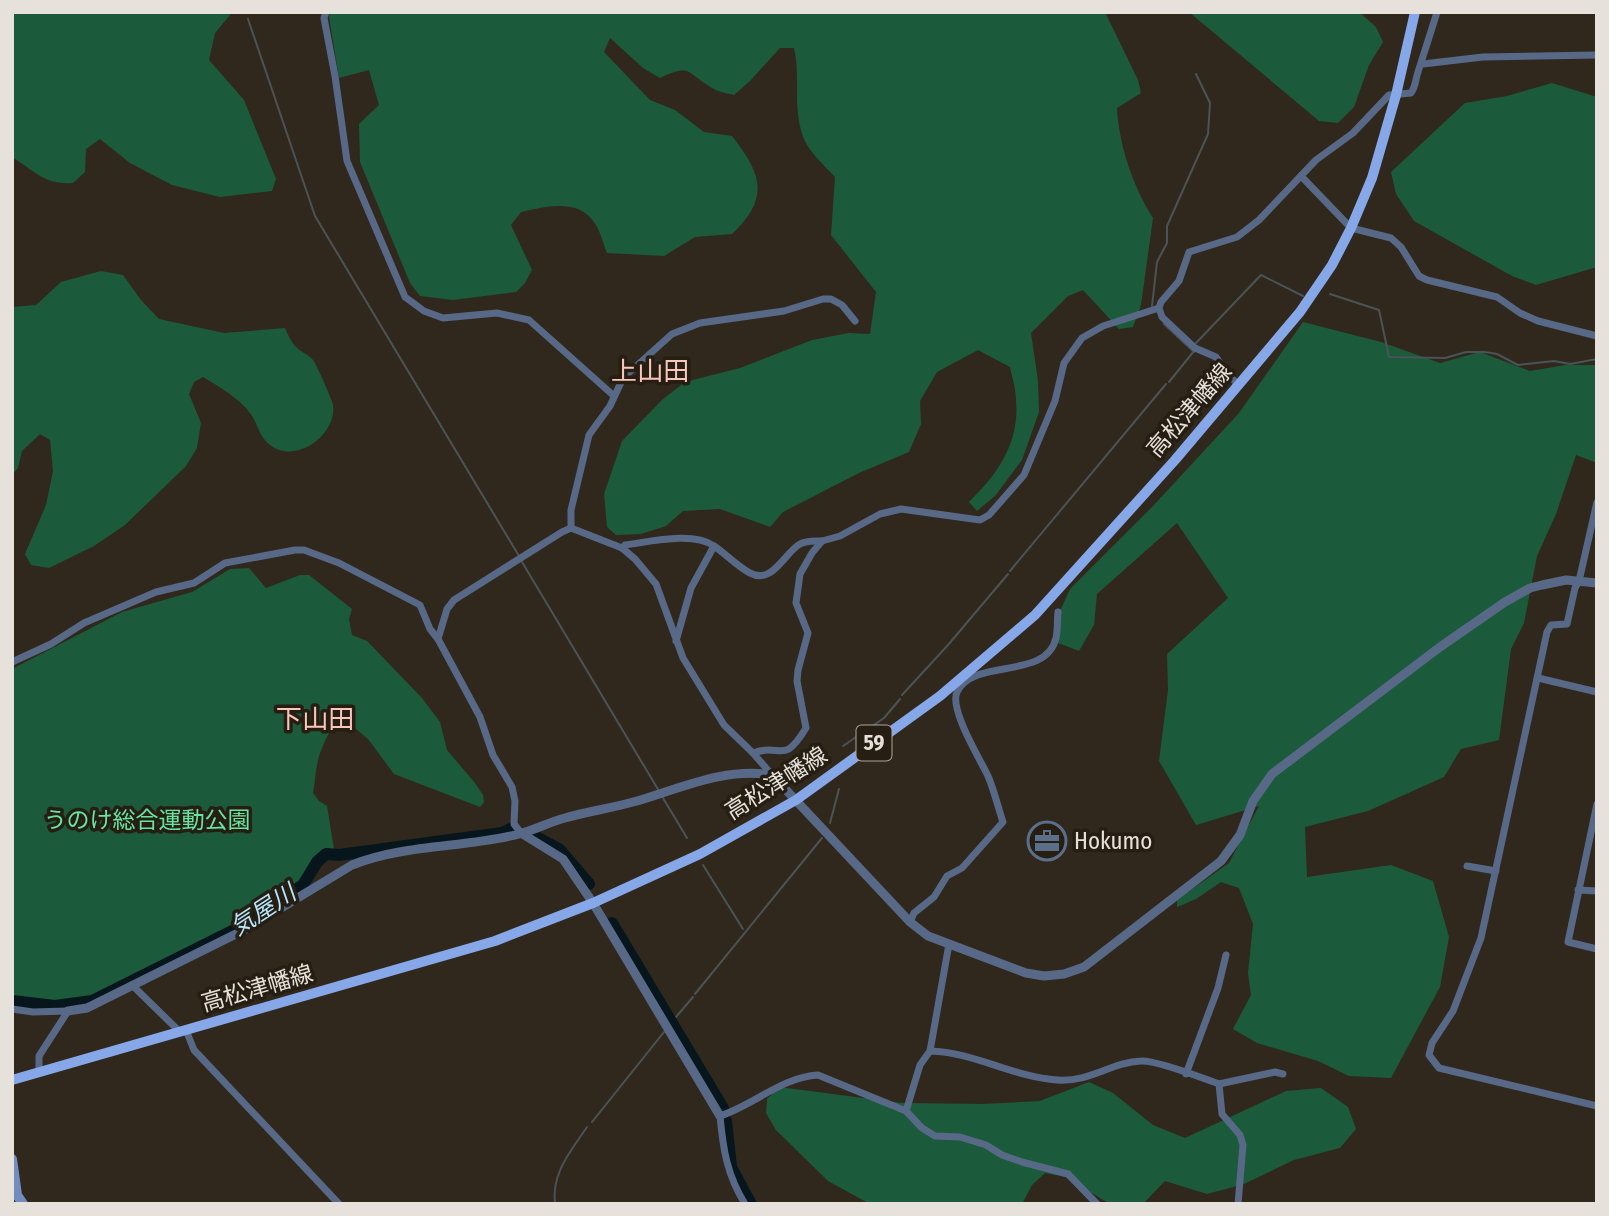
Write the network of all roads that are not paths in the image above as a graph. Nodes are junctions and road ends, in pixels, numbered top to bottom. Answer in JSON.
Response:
{"nodes":[{"id":1,"x":326,"y":12,"type":"edge"},
{"id":2,"x":1415,"y":12,"type":"edge"},
{"id":3,"x":1437,"y":12,"type":"edge"},
{"id":4,"x":1597,"y":55,"type":"edge"},
{"id":5,"x":1423,"y":64,"type":"junction"},
{"id":6,"x":1396,"y":95,"type":"junction"},
{"id":7,"x":1301,"y":176,"type":"junction"},
{"id":8,"x":1351,"y":228,"type":"junction"},
{"id":9,"x":1159,"y":308,"type":"junction"},
{"id":10,"x":855,"y":321,"type":"dead end"},
{"id":11,"x":1597,"y":336,"type":"edge"},
{"id":12,"x":1239,"y":385,"type":"junction"},
{"id":13,"x":614,"y":396,"type":"junction"},
{"id":14,"x":1597,"y":502,"type":"edge"},
{"id":15,"x":571,"y":528,"type":"junction"},
{"id":16,"x":822,"y":541,"type":"junction"},
{"id":17,"x":714,"y":547,"type":"junction"},
{"id":18,"x":622,"y":548,"type":"junction"},
{"id":19,"x":1579,"y":581,"type":"junction"},
{"id":20,"x":1597,"y":583,"type":"edge"},
{"id":21,"x":1058,"y":612,"type":"dead end"},
{"id":22,"x":438,"y":639,"type":"junction"},
{"id":23,"x":676,"y":641,"type":"junction"},
{"id":24,"x":982,"y":660,"type":"junction"},
{"id":25,"x":12,"y":662,"type":"edge"},
{"id":26,"x":991,"y":672,"type":"junction"},
{"id":27,"x":1538,"y":678,"type":"junction"},
{"id":28,"x":1597,"y":692,"type":"edge"},
{"id":29,"x":753,"y":753,"type":"junction"},
{"id":30,"x":772,"y":775,"type":"junction"},
{"id":31,"x":796,"y":800,"type":"junction"},
{"id":32,"x":1597,"y":804,"type":"edge"},
{"id":33,"x":522,"y":834,"type":"junction"},
{"id":34,"x":1467,"y":866,"type":"dead end"},
{"id":35,"x":1496,"y":871,"type":"junction"},
{"id":36,"x":1578,"y":890,"type":"junction"},
{"id":37,"x":1597,"y":891,"type":"edge"},
{"id":38,"x":593,"y":903,"type":"junction"},
{"id":39,"x":910,"y":922,"type":"junction"},
{"id":40,"x":949,"y":944,"type":"junction"},
{"id":41,"x":1597,"y":949,"type":"edge"},
{"id":42,"x":1227,"y":955,"type":"dead end"},
{"id":43,"x":132,"y":985,"type":"junction"},
{"id":44,"x":12,"y":1009,"type":"edge"},
{"id":45,"x":68,"y":1011,"type":"junction"},
{"id":46,"x":183,"y":1031,"type":"junction"},
{"id":47,"x":930,"y":1051,"type":"junction"},
{"id":48,"x":39,"y":1072,"type":"junction"},
{"id":49,"x":1186,"y":1074,"type":"junction"},
{"id":50,"x":1283,"y":1074,"type":"dead end"},
{"id":51,"x":12,"y":1080,"type":"edge"},
{"id":52,"x":1219,"y":1084,"type":"junction"},
{"id":53,"x":1597,"y":1106,"type":"edge"},
{"id":54,"x":906,"y":1111,"type":"junction"},
{"id":55,"x":720,"y":1116,"type":"junction"},
{"id":56,"x":12,"y":1159,"type":"edge"},
{"id":57,"x":23,"y":1204,"type":"edge"},
{"id":58,"x":339,"y":1204,"type":"edge"},
{"id":59,"x":745,"y":1204,"type":"edge"},
{"id":60,"x":1097,"y":1204,"type":"edge"},
{"id":61,"x":1238,"y":1204,"type":"edge"}],
"edges":[{"from":1,"to":13,"type":"street"},
{"from":2,"to":6,"type":"main road","name":"高松津幡線","number":"59"},
{"from":3,"to":5,"type":"street"},
{"from":4,"to":5,"type":"street"},
{"from":5,"to":6,"type":"street"},
{"from":6,"to":7,"type":"street"},
{"from":6,"to":8,"type":"main road","name":"高松津幡線","number":"59"},
{"from":7,"to":8,"type":"street"},
{"from":7,"to":9,"type":"street"},
{"from":8,"to":11,"type":"street"},
{"from":8,"to":12,"type":"main road","name":"高松津幡線","number":"59"},
{"from":9,"to":12,"type":"street"},
{"from":9,"to":16,"type":"street"},
{"from":10,"to":13,"type":"street"},
{"from":12,"to":24,"type":"main road","name":"高松津幡線","number":"59"},
{"from":13,"to":15,"type":"street"},
{"from":14,"to":19,"type":"street"},
{"from":15,"to":18,"type":"street"},
{"from":15,"to":22,"type":"street"},
{"from":16,"to":17,"type":"street"},
{"from":16,"to":29,"type":"street"},
{"from":17,"to":18,"type":"street"},
{"from":17,"to":23,"type":"street"},
{"from":18,"to":23,"type":"street"},
{"from":19,"to":20,"type":"street"},
{"from":19,"to":27,"type":"street"},
{"from":19,"to":40,"type":"street"},
{"from":21,"to":26,"type":"street"},
{"from":22,"to":25,"type":"street"},
{"from":22,"to":33,"type":"street"},
{"from":23,"to":29,"type":"street"},
{"from":24,"to":26,"type":"street"},
{"from":24,"to":31,"type":"main road","name":"高松津幡線","number":"59"},
{"from":26,"to":39,"type":"street"},
{"from":27,"to":28,"type":"street"},
{"from":27,"to":35,"type":"street"},
{"from":29,"to":30,"type":"street"},
{"from":30,"to":31,"type":"street"},
{"from":30,"to":33,"type":"street"},
{"from":31,"to":38,"type":"main road","name":"高松津幡線","number":"59"},
{"from":31,"to":39,"type":"street"},
{"from":32,"to":36,"type":"street"},
{"from":33,"to":38,"type":"street"},
{"from":33,"to":43,"type":"street"},
{"from":34,"to":35,"type":"street"},
{"from":35,"to":53,"type":"street"},
{"from":36,"to":37,"type":"street"},
{"from":36,"to":41,"type":"street"},
{"from":38,"to":46,"type":"main road","name":"高松津幡線","number":"59"},
{"from":38,"to":55,"type":"street"},
{"from":39,"to":40,"type":"street"},
{"from":40,"to":47,"type":"street"},
{"from":42,"to":49,"type":"street"},
{"from":43,"to":45,"type":"street"},
{"from":43,"to":46,"type":"street"},
{"from":44,"to":45,"type":"street"},
{"from":45,"to":48,"type":"street"},
{"from":46,"to":48,"type":"main road","name":"高松津幡線","number":"59"},
{"from":46,"to":58,"type":"street"},
{"from":47,"to":49,"type":"street"},
{"from":47,"to":54,"type":"street"},
{"from":48,"to":51,"type":"main road","name":"高松津幡線","number":"59"},
{"from":49,"to":52,"type":"street"},
{"from":50,"to":52,"type":"street"},
{"from":52,"to":61,"type":"street"},
{"from":54,"to":55,"type":"street"},
{"from":54,"to":60,"type":"street"},
{"from":55,"to":59,"type":"street"},
{"from":56,"to":57,"type":"main road"}]}
